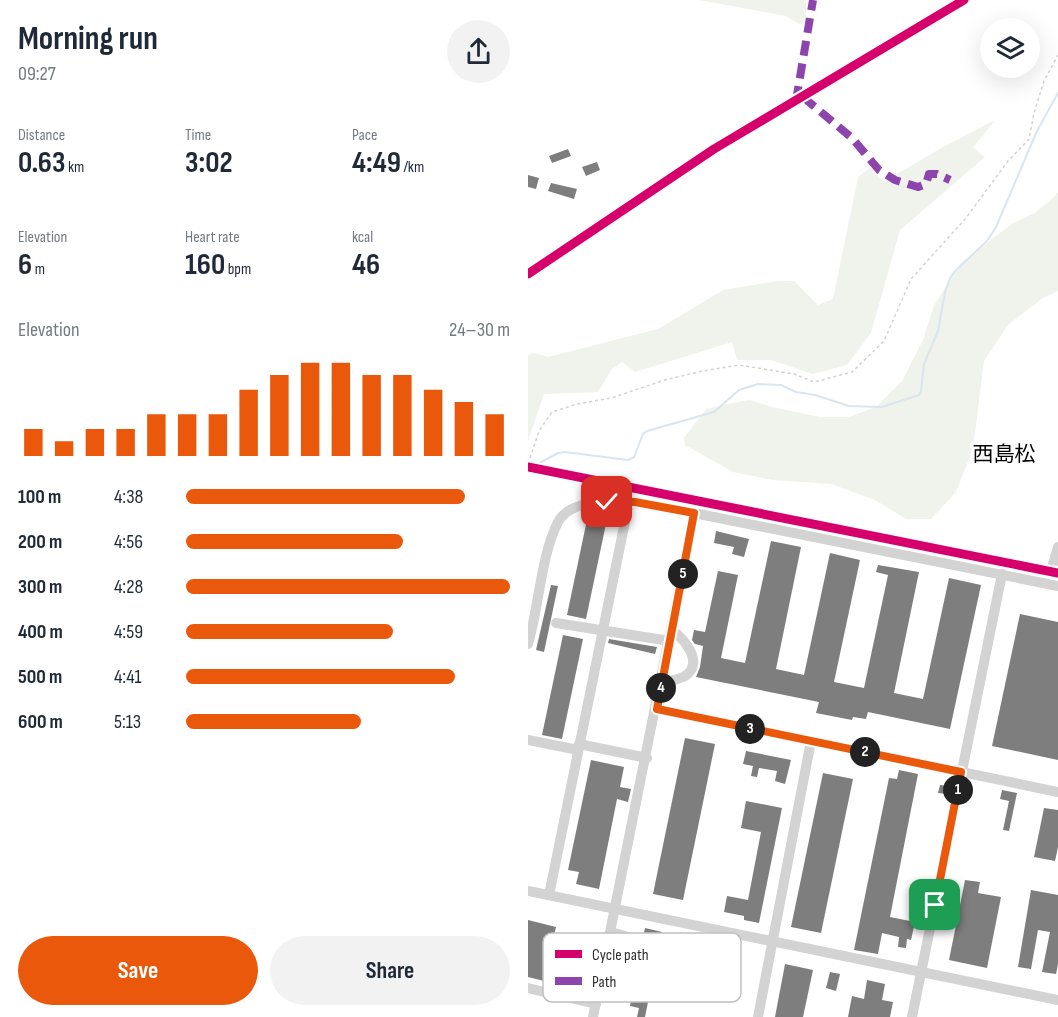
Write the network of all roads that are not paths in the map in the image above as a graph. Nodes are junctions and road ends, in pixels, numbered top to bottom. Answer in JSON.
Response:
{"nodes":[{"id":1,"x":964,"y":0,"type":"edge"},
{"id":2,"x":528,"y":274,"type":"edge"},
{"id":3,"x":528,"y":467,"type":"edge"},
{"id":4,"x":629,"y":502,"type":"junction"},
{"id":5,"x":694,"y":513,"type":"junction"},
{"id":6,"x":1058,"y":547,"type":"edge"},
{"id":7,"x":1055,"y":572,"type":"edge"},
{"id":8,"x":1002,"y":574,"type":"junction"},
{"id":9,"x":1058,"y":585,"type":"edge"},
{"id":10,"x":556,"y":623,"type":"dead end"},
{"id":11,"x":603,"y":629,"type":"junction"},
{"id":12,"x":671,"y":635,"type":"junction"},
{"id":13,"x":528,"y":644,"type":"edge"},
{"id":14,"x":662,"y":682,"type":"junction"},
{"id":15,"x":657,"y":709,"type":"junction"},
{"id":16,"x":528,"y":740,"type":"edge"},
{"id":17,"x":811,"y":741,"type":"junction"},
{"id":18,"x":579,"y":747,"type":"junction"},
{"id":19,"x":647,"y":758,"type":"junction"},
{"id":20,"x":961,"y":772,"type":"junction"},
{"id":21,"x":1058,"y":792,"type":"edge"},
{"id":22,"x":528,"y":891,"type":"edge"},
{"id":23,"x":549,"y":895,"type":"junction"},
{"id":24,"x":616,"y":909,"type":"junction"},
{"id":25,"x":611,"y":932,"type":"joint"},
{"id":26,"x":614,"y":933,"type":"edge"},
{"id":27,"x":734,"y":933,"type":"edge"},
{"id":28,"x":741,"y":934,"type":"edge"},
{"id":29,"x":773,"y":941,"type":"junction"},
{"id":30,"x":921,"y":972,"type":"junction"},
{"id":31,"x":528,"y":988,"type":"edge"},
{"id":32,"x":543,"y":992,"type":"edge"},
{"id":33,"x":1058,"y":1000,"type":"edge"},
{"id":34,"x":588,"y":1002,"type":"edge"},
{"id":35,"x":596,"y":1004,"type":"joint"},
{"id":36,"x":594,"y":1017,"type":"edge"},
{"id":37,"x":758,"y":1017,"type":"edge"},
{"id":38,"x":912,"y":1017,"type":"edge"}],
"edges":[{"from":1,"to":2,"type":"street"},
{"from":3,"to":7,"type":"street"},
{"from":4,"to":5,"type":"street"},
{"from":4,"to":11,"type":"street"},
{"from":4,"to":13,"type":"street"},
{"from":5,"to":8,"type":"street"},
{"from":5,"to":12,"type":"street"},
{"from":6,"to":7,"type":"street"},
{"from":8,"to":9,"type":"street"},
{"from":8,"to":20,"type":"street"},
{"from":10,"to":11,"type":"street"},
{"from":11,"to":12,"type":"street"},
{"from":11,"to":18,"type":"street"},
{"from":12,"to":14,"type":"street"},
{"from":12,"to":14,"type":"street"},
{"from":14,"to":15,"type":"street"},
{"from":15,"to":17,"type":"street"},
{"from":15,"to":19,"type":"street"},
{"from":16,"to":18,"type":"street"},
{"from":17,"to":20,"type":"street"},
{"from":17,"to":29,"type":"street"},
{"from":18,"to":19,"type":"street"},
{"from":18,"to":23,"type":"street"},
{"from":19,"to":24,"type":"street"},
{"from":20,"to":21,"type":"street"},
{"from":20,"to":30,"type":"street"},
{"from":22,"to":23,"type":"street"},
{"from":23,"to":24,"type":"street"},
{"from":24,"to":25,"type":"street"},
{"from":24,"to":27,"type":"street"},
{"from":25,"to":26,"type":"street"},
{"from":28,"to":29,"type":"street"},
{"from":29,"to":30,"type":"street"},
{"from":29,"to":37,"type":"street"},
{"from":30,"to":33,"type":"street"},
{"from":30,"to":38,"type":"street"},
{"from":31,"to":32,"type":"street"},
{"from":34,"to":35,"type":"street"},
{"from":35,"to":36,"type":"street"}]}
